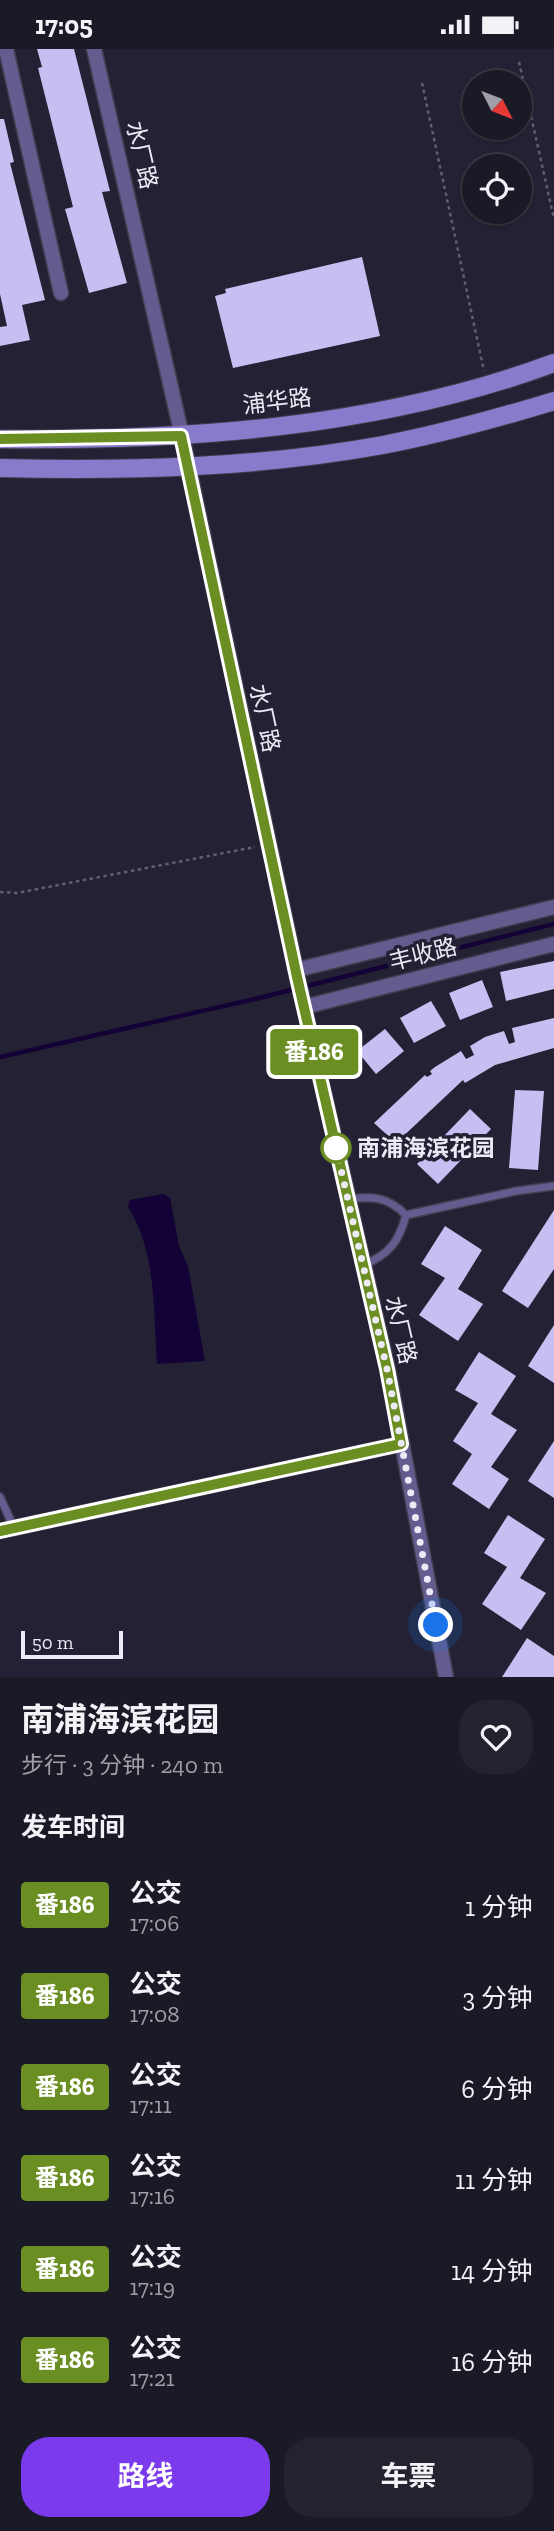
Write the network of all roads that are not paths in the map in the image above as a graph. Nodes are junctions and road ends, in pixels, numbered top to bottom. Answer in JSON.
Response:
{"nodes":[{"id":1,"x":6,"y":49,"type":"edge"},
{"id":2,"x":94,"y":49,"type":"edge"},
{"id":3,"x":61,"y":293,"type":"dead end"},
{"id":4,"x":554,"y":363,"type":"edge"},
{"id":5,"x":554,"y":401,"type":"edge"},
{"id":6,"x":181,"y":436,"type":"junction"},
{"id":7,"x":0,"y":439,"type":"edge"},
{"id":8,"x":0,"y":468,"type":"edge"},
{"id":9,"x":188,"y":468,"type":"junction"},
{"id":10,"x":554,"y":907,"type":"edge"},
{"id":11,"x":554,"y":944,"type":"edge"},
{"id":12,"x":296,"y":973,"type":"junction"},
{"id":13,"x":302,"y":1001,"type":"junction"},
{"id":14,"x":554,"y":1186,"type":"edge"},
{"id":15,"x":348,"y":1199,"type":"junction"},
{"id":16,"x":406,"y":1215,"type":"junction"},
{"id":17,"x":363,"y":1266,"type":"junction"},
{"id":18,"x":401,"y":1444,"type":"junction"},
{"id":19,"x":0,"y":1497,"type":"edge"},
{"id":20,"x":7,"y":1530,"type":"edge"},
{"id":21,"x":446,"y":1677,"type":"edge"}],
"edges":[{"from":1,"to":3,"type":"street"},
{"from":2,"to":6,"type":"street","name":"水厂路"},
{"from":4,"to":6,"type":"main road","name":"浦华路"},
{"from":5,"to":9,"type":"main road"},
{"from":6,"to":7,"type":"main road","name":"浦华路"},
{"from":6,"to":9,"type":"street","name":"水厂路"},
{"from":8,"to":9,"type":"main road"},
{"from":9,"to":12,"type":"street","name":"水厂路"},
{"from":10,"to":12,"type":"street"},
{"from":11,"to":13,"type":"street","name":"丰收路"},
{"from":12,"to":13,"type":"street","name":"水厂路"},
{"from":13,"to":15,"type":"street","name":"水厂路"},
{"from":14,"to":16,"type":"lane"},
{"from":15,"to":16,"type":"lane"},
{"from":15,"to":17,"type":"street","name":"水厂路"},
{"from":16,"to":17,"type":"lane"},
{"from":17,"to":18,"type":"street","name":"水厂路"},
{"from":18,"to":20,"type":"street"},
{"from":18,"to":21,"type":"street","name":"水厂路"},
{"from":19,"to":20,"type":"lane"}]}
